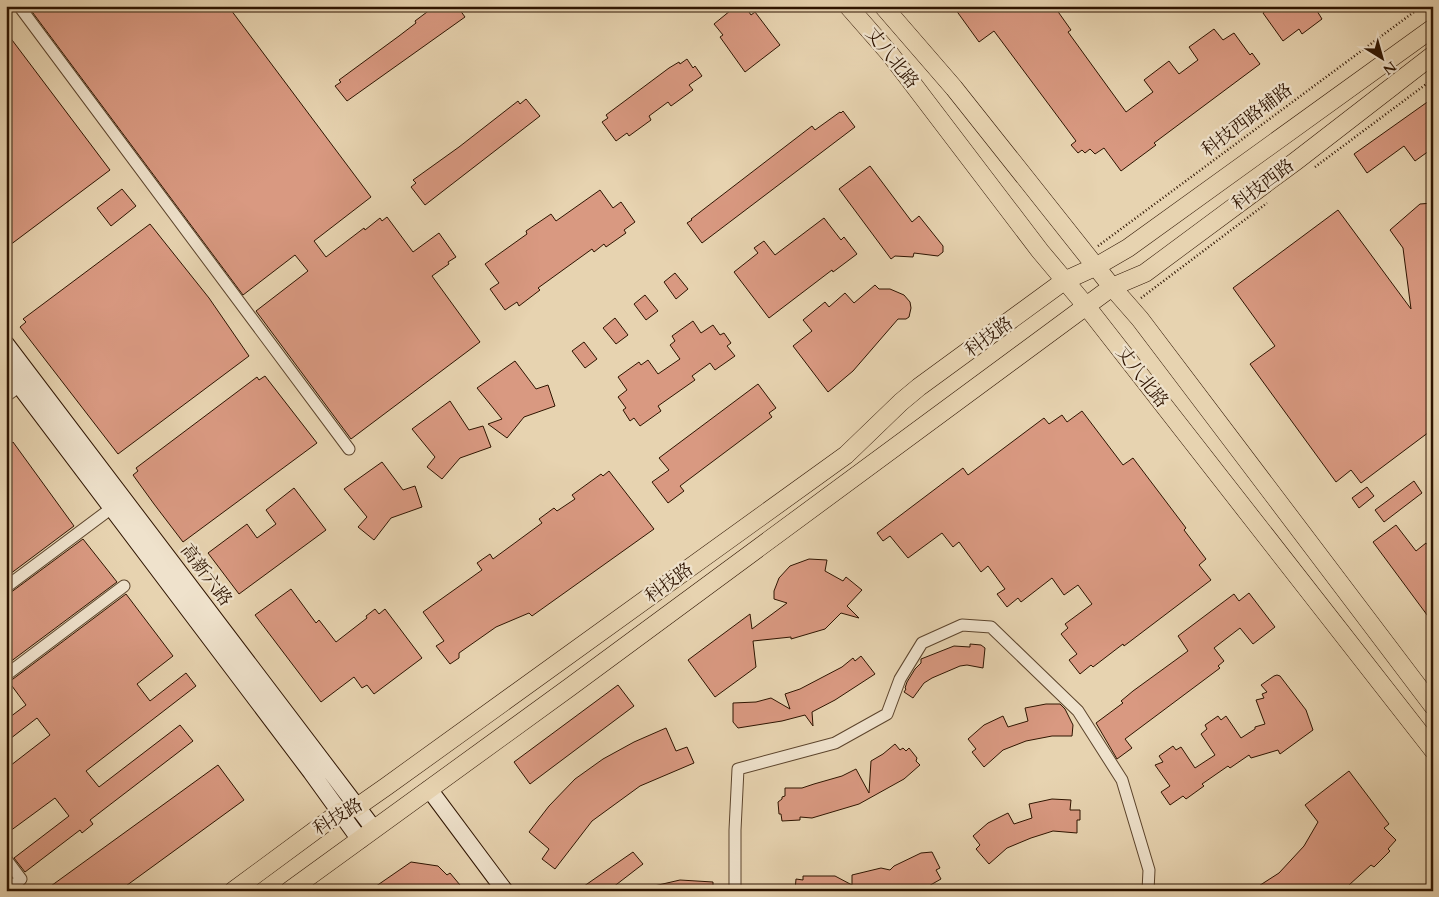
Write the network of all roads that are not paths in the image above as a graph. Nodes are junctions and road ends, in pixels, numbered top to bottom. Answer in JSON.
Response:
{"nodes":[{"id":1,"x":19,"y":6,"type":"edge"},
{"id":2,"x":848,"y":6,"type":"edge"},
{"id":3,"x":883,"y":6,"type":"edge"},
{"id":4,"x":1433,"y":28,"type":"edge"},
{"id":5,"x":1433,"y":55,"type":"edge"},
{"id":6,"x":1092,"y":260,"type":"junction"},
{"id":7,"x":1064,"y":281,"type":"junction"},
{"id":8,"x":1112,"y":287,"type":"junction"},
{"id":9,"x":1087,"y":307,"type":"junction"},
{"id":10,"x":6,"y":344,"type":"edge"},
{"id":11,"x":6,"y":368,"type":"edge"},
{"id":12,"x":20,"y":386,"type":"junction"},
{"id":13,"x":6,"y":396,"type":"edge"},
{"id":14,"x":349,"y":449,"type":"dead end"},
{"id":15,"x":118,"y":504,"type":"junction"},
{"id":16,"x":124,"y":586,"type":"dead end"},
{"id":17,"x":6,"y":587,"type":"edge"},
{"id":18,"x":6,"y":675,"type":"edge"},
{"id":19,"x":1433,"y":706,"type":"edge"},
{"id":20,"x":1433,"y":750,"type":"edge"},
{"id":21,"x":430,"y":789,"type":"junction"},
{"id":22,"x":348,"y":810,"type":"junction"},
{"id":23,"x":374,"y":829,"type":"junction"},
{"id":24,"x":360,"y":840,"type":"junction"},
{"id":25,"x":6,"y":859,"type":"edge"},
{"id":26,"x":7,"y":891,"type":"edge"},
{"id":27,"x":233,"y":891,"type":"edge"},
{"id":28,"x":289,"y":891,"type":"edge"},
{"id":29,"x":506,"y":891,"type":"edge"},
{"id":30,"x":735,"y":891,"type":"edge"},
{"id":31,"x":1148,"y":891,"type":"edge"}],
"edges":[{"from":1,"to":14,"type":"street"},
{"from":2,"to":7,"type":"main road","name":"丈八北路"},
{"from":3,"to":6,"type":"main road","name":"丈八北路"},
{"from":4,"to":6,"type":"main road","name":"科技西路"},
{"from":5,"to":8,"type":"main road","name":"科技西路"},
{"from":6,"to":7,"type":"main road","name":"科技路"},
{"from":6,"to":8,"type":"main road","name":"丈八北路"},
{"from":7,"to":9,"type":"main road","name":"丈八北路"},
{"from":7,"to":22,"type":"main road","name":"科技路"},
{"from":8,"to":9,"type":"main road","name":"科技西路"},
{"from":8,"to":19,"type":"main road","name":"丈八北路"},
{"from":9,"to":20,"type":"main road","name":"丈八北路"},
{"from":9,"to":21,"type":"main road","name":"科技路"},
{"from":10,"to":15,"type":"street","name":"高新六路"},
{"from":11,"to":12,"type":"street","name":"高新六路"},
{"from":12,"to":13,"type":"street"},
{"from":12,"to":15,"type":"street","name":"高新六路"},
{"from":15,"to":17,"type":"street"},
{"from":15,"to":22,"type":"street","name":"高新六路"},
{"from":16,"to":18,"type":"street"},
{"from":21,"to":23,"type":"main road","name":"科技路"},
{"from":21,"to":29,"type":"street"},
{"from":22,"to":23,"type":"street","name":"高新六路"},
{"from":22,"to":24,"type":"street","name":"高新六路"},
{"from":22,"to":27,"type":"main road","name":"科技路"},
{"from":23,"to":24,"type":"main road","name":"科技路"},
{"from":24,"to":28,"type":"main road","name":"科技路"},
{"from":25,"to":26,"type":"street"},
{"from":30,"to":31,"type":"street"}]}
